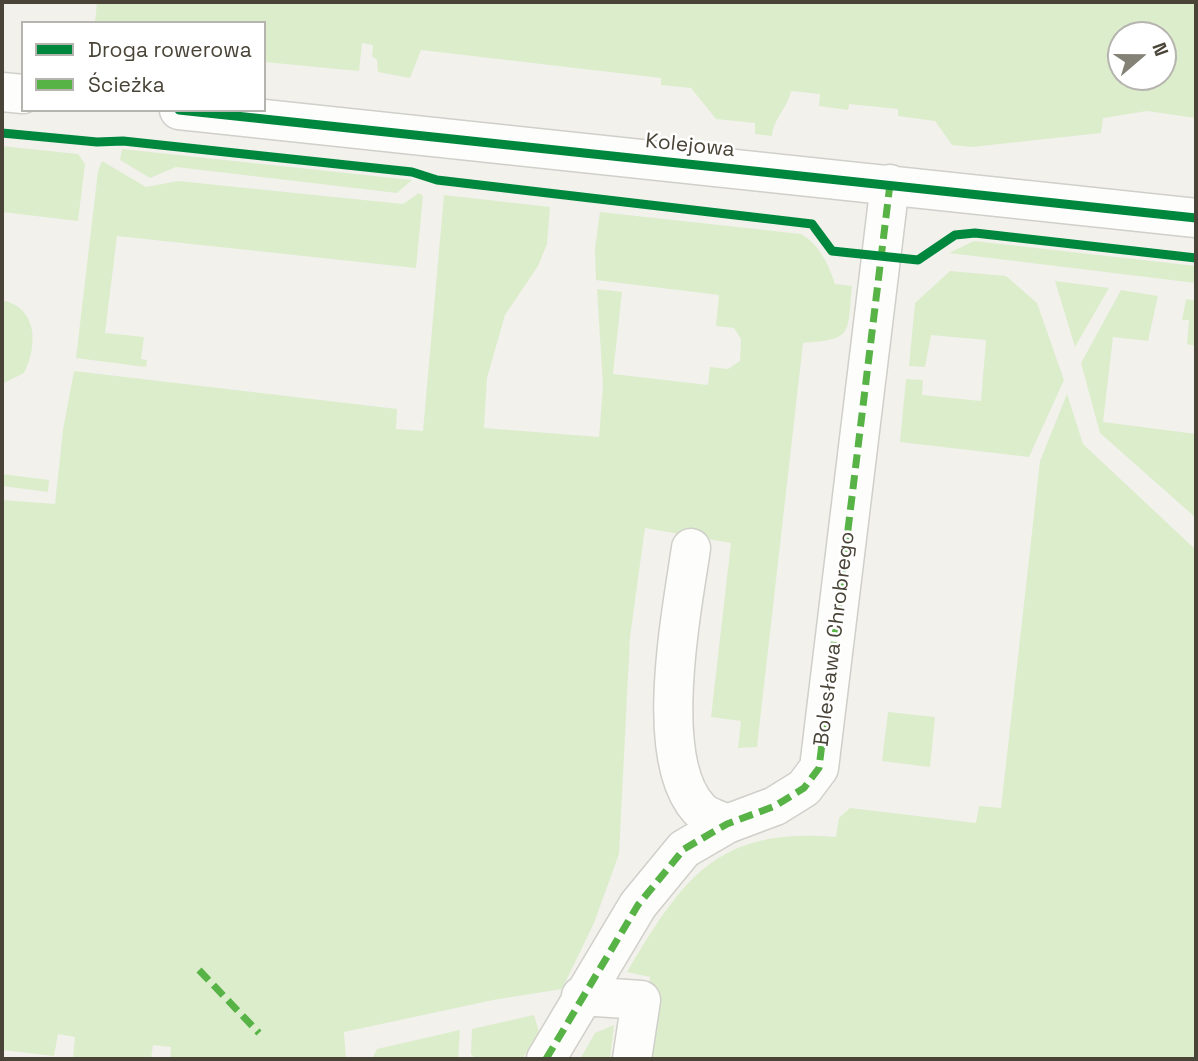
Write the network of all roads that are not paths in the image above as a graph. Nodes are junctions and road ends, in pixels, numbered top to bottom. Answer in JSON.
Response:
{"nodes":[{"id":1,"x":2,"y":92,"type":"edge"},
{"id":2,"x":21,"y":94,"type":"edge"},
{"id":3,"x":198,"y":112,"type":"edge"},
{"id":4,"x":890,"y":184,"type":"junction"},
{"id":5,"x":1196,"y":218,"type":"edge"},
{"id":6,"x":691,"y":548,"type":"dead end"},
{"id":7,"x":727,"y":824,"type":"junction"},
{"id":8,"x":581,"y":996,"type":"junction"},
{"id":9,"x":546,"y":1059,"type":"edge"},
{"id":10,"x":632,"y":1059,"type":"edge"}],
"edges":[{"from":1,"to":2,"type":"street"},
{"from":3,"to":4,"type":"street","name":"Kolejowa"},
{"from":4,"to":5,"type":"street","name":"Kolejowa"},
{"from":4,"to":7,"type":"street","name":"Bolesława Chrobrego"},
{"from":6,"to":7,"type":"street"},
{"from":7,"to":8,"type":"street","name":"Bolesława Chrobrego"},
{"from":8,"to":9,"type":"street","name":"Bolesława Chrobrego"},
{"from":8,"to":10,"type":"street"}]}
